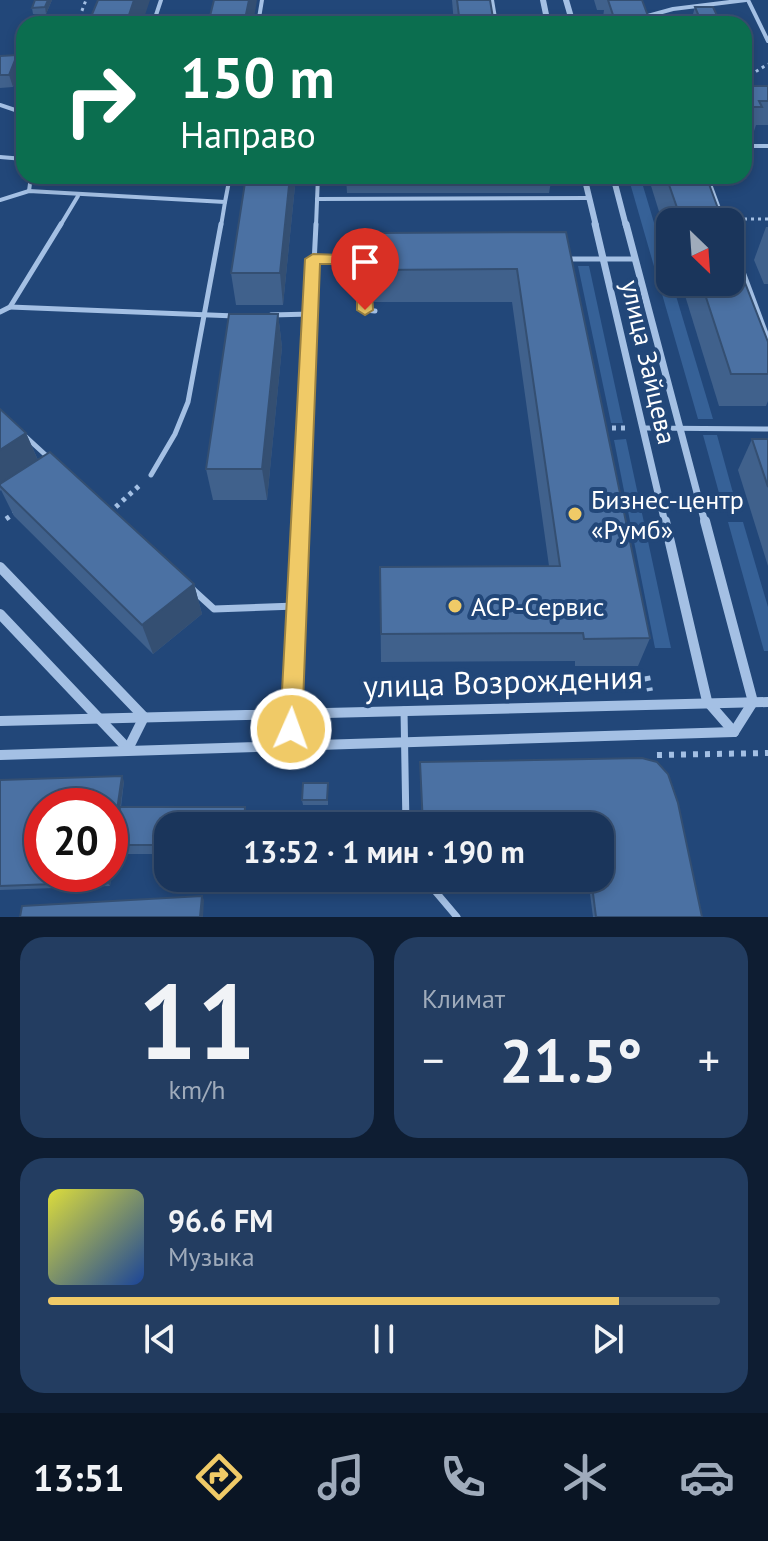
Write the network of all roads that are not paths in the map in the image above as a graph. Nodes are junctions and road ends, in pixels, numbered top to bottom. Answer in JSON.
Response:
{"nodes":[{"id":1,"x":747,"y":0,"type":"edge"},
{"id":2,"x":644,"y":9,"type":"edge"},
{"id":3,"x":648,"y":16,"type":"edge"},
{"id":4,"x":651,"y":16,"type":"edge"},
{"id":5,"x":768,"y":41,"type":"edge"},
{"id":6,"x":30,"y":184,"type":"edge"},
{"id":7,"x":228,"y":184,"type":"edge"},
{"id":8,"x":318,"y":184,"type":"edge"},
{"id":9,"x":586,"y":184,"type":"edge"},
{"id":10,"x":615,"y":184,"type":"edge"},
{"id":11,"x":710,"y":184,"type":"edge"},
{"id":12,"x":29,"y":191,"type":"junction"},
{"id":13,"x":78,"y":196,"type":"junction"},
{"id":14,"x":589,"y":198,"type":"junction"},
{"id":15,"x":317,"y":199,"type":"junction"},
{"id":16,"x":0,"y":200,"type":"edge"},
{"id":17,"x":225,"y":202,"type":"junction"},
{"id":18,"x":719,"y":208,"type":"edge"},
{"id":19,"x":313,"y":259,"type":"junction"},
{"id":20,"x":365,"y":259,"type":"junction"},
{"id":21,"x":396,"y":259,"type":"edge"},
{"id":22,"x":554,"y":259,"type":"edge"},
{"id":23,"x":602,"y":259,"type":"junction"},
{"id":24,"x":635,"y":259,"type":"junction"},
{"id":25,"x":744,"y":274,"type":"edge"},
{"id":26,"x":10,"y":307,"type":"junction"},
{"id":27,"x":375,"y":311,"type":"dead end"},
{"id":28,"x":0,"y":312,"type":"edge"},
{"id":29,"x":758,"y":312,"type":"junction"},
{"id":30,"x":768,"y":312,"type":"edge"},
{"id":31,"x":311,"y":314,"type":"junction"},
{"id":32,"x":265,"y":315,"type":"edge"},
{"id":33,"x":249,"y":316,"type":"edge"},
{"id":34,"x":203,"y":317,"type":"junction"},
{"id":35,"x":768,"y":339,"type":"edge"},
{"id":36,"x":643,"y":428,"type":"junction"},
{"id":37,"x":681,"y":428,"type":"junction"},
{"id":38,"x":768,"y":429,"type":"edge"},
{"id":39,"x":20,"y":432,"type":"edge"},
{"id":40,"x":60,"y":468,"type":"edge"},
{"id":41,"x":151,"y":475,"type":"road end"},
{"id":42,"x":0,"y":567,"type":"edge"},
{"id":43,"x":179,"y":577,"type":"edge"},
{"id":44,"x":296,"y":606,"type":"junction"},
{"id":45,"x":0,"y":614,"type":"edge"},
{"id":46,"x":707,"y":701,"type":"junction"},
{"id":47,"x":753,"y":702,"type":"junction"},
{"id":48,"x":768,"y":702,"type":"edge"},
{"id":49,"x":404,"y":710,"type":"junction"},
{"id":50,"x":292,"y":713,"type":"junction"},
{"id":51,"x":144,"y":717,"type":"junction"},
{"id":52,"x":96,"y":718,"type":"junction"},
{"id":53,"x":0,"y":721,"type":"edge"},
{"id":54,"x":734,"y":732,"type":"junction"},
{"id":55,"x":405,"y":743,"type":"junction"},
{"id":56,"x":290,"y":745,"type":"junction"},
{"id":57,"x":128,"y":749,"type":"junction"},
{"id":58,"x":0,"y":755,"type":"edge"},
{"id":59,"x":406,"y":812,"type":"edge"},
{"id":60,"x":436,"y":892,"type":"edge"},
{"id":61,"x":457,"y":917,"type":"edge"}],
"edges":[{"from":1,"to":4,"type":"lane"},
{"from":1,"to":5,"type":"lane"},
{"from":2,"to":3,"type":"lane"},
{"from":6,"to":12,"type":"lane"},
{"from":7,"to":17,"type":"lane"},
{"from":8,"to":15,"type":"lane"},
{"from":9,"to":14,"type":"street","name":"улица Зайцева"},
{"from":10,"to":24,"type":"street","name":"улица Зайцева"},
{"from":11,"to":18,"type":"lane"},
{"from":12,"to":13,"type":"lane"},
{"from":12,"to":16,"type":"lane"},
{"from":13,"to":17,"type":"lane"},
{"from":13,"to":26,"type":"lane"},
{"from":14,"to":15,"type":"lane"},
{"from":14,"to":23,"type":"street","name":"улица Зайцева"},
{"from":15,"to":19,"type":"lane"},
{"from":17,"to":34,"type":"lane"},
{"from":19,"to":20,"type":"lane"},
{"from":19,"to":31,"type":"lane"},
{"from":20,"to":21,"type":"lane"},
{"from":20,"to":27,"type":"lane"},
{"from":22,"to":23,"type":"lane"},
{"from":23,"to":24,"type":"lane"},
{"from":23,"to":36,"type":"street","name":"улица Зайцева"},
{"from":24,"to":37,"type":"street","name":"улица Зайцева"},
{"from":25,"to":29,"type":"lane"},
{"from":26,"to":28,"type":"lane"},
{"from":26,"to":34,"type":"lane"},
{"from":29,"to":30,"type":"lane"},
{"from":29,"to":35,"type":"lane"},
{"from":31,"to":32,"type":"lane"},
{"from":31,"to":44,"type":"lane"},
{"from":33,"to":34,"type":"lane"},
{"from":34,"to":41,"type":"lane"},
{"from":36,"to":37,"type":"lane"},
{"from":36,"to":46,"type":"street","name":"улица Зайцева"},
{"from":37,"to":38,"type":"lane"},
{"from":37,"to":47,"type":"street","name":"улица Зайцева"},
{"from":39,"to":40,"type":"lane"},
{"from":42,"to":51,"type":"street"},
{"from":43,"to":44,"type":"lane"},
{"from":44,"to":50,"type":"lane"},
{"from":45,"to":52,"type":"street"},
{"from":46,"to":47,"type":"street","name":"улица Возрождения"},
{"from":46,"to":49,"type":"street","name":"улица Возрождения"},
{"from":46,"to":54,"type":"street","name":"улица Зайцева"},
{"from":47,"to":48,"type":"street","name":"улица Возрождения"},
{"from":47,"to":54,"type":"street"},
{"from":49,"to":50,"type":"street","name":"улица Возрождения"},
{"from":49,"to":55,"type":"lane"},
{"from":50,"to":51,"type":"street","name":"улица Возрождения"},
{"from":50,"to":56,"type":"lane"},
{"from":51,"to":52,"type":"street","name":"улица Возрождения"},
{"from":51,"to":57,"type":"street"},
{"from":52,"to":53,"type":"street","name":"улица Возрождения"},
{"from":52,"to":57,"type":"street"},
{"from":54,"to":55,"type":"street","name":"улица Возрождения"},
{"from":55,"to":56,"type":"street","name":"улица Возрождения"},
{"from":55,"to":59,"type":"lane"},
{"from":56,"to":57,"type":"street","name":"улица Возрождения"},
{"from":57,"to":58,"type":"street","name":"улица Возрождения"},
{"from":60,"to":61,"type":"lane"}]}
